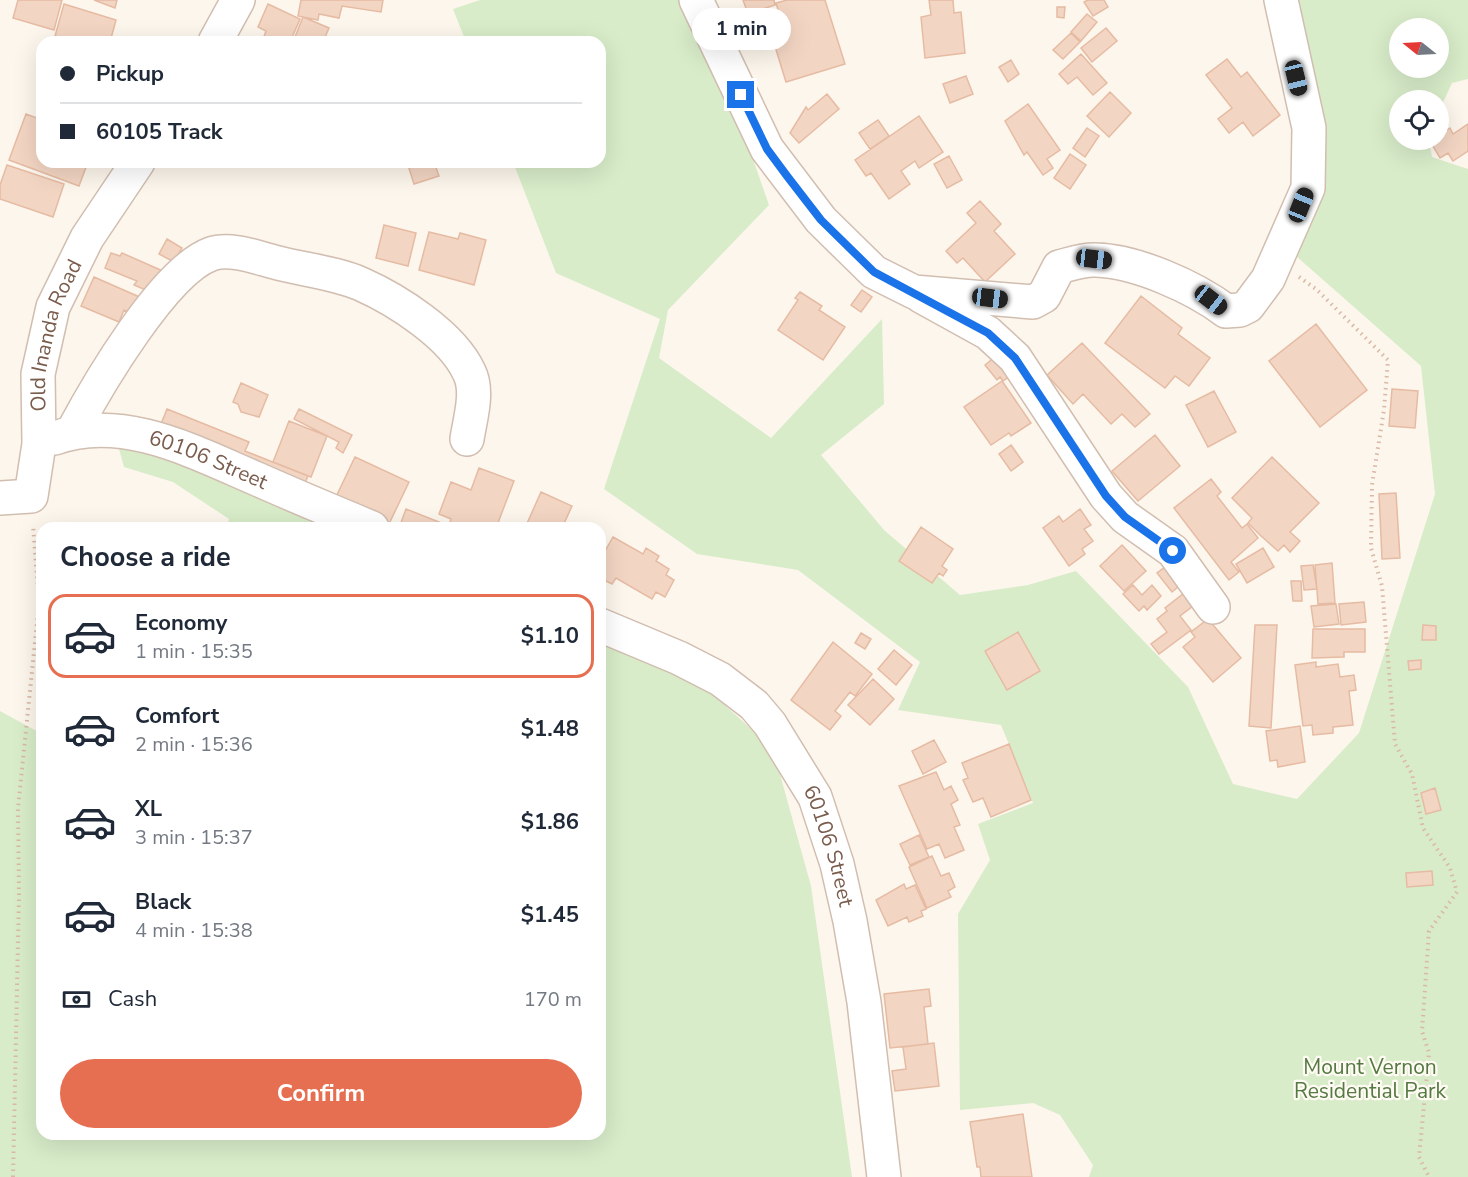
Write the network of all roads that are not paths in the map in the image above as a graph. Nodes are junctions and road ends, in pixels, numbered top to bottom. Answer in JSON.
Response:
{"nodes":[{"id":1,"x":238,"y":0,"type":"edge"},
{"id":2,"x":696,"y":0,"type":"edge"},
{"id":3,"x":1281,"y":0,"type":"edge"},
{"id":4,"x":218,"y":36,"type":"edge"},
{"id":5,"x":134,"y":168,"type":"edge"},
{"id":6,"x":914,"y":292,"type":"junction"},
{"id":7,"x":73,"y":431,"type":"junction"},
{"id":8,"x":467,"y":439,"type":"dead end"},
{"id":9,"x":39,"y":444,"type":"junction"},
{"id":10,"x":15,"y":497,"type":"edge"},
{"id":11,"x":358,"y":522,"type":"edge"},
{"id":12,"x":1213,"y":607,"type":"dead end"},
{"id":13,"x":606,"y":628,"type":"edge"},
{"id":14,"x":884,"y":1177,"type":"edge"}],
"edges":[{"from":1,"to":4,"type":"street"},
{"from":2,"to":6,"type":"street"},
{"from":3,"to":6,"type":"street"},
{"from":5,"to":9,"type":"street","name":"Old Inanda Road"},
{"from":6,"to":12,"type":"street"},
{"from":7,"to":8,"type":"street"},
{"from":7,"to":9,"type":"street","name":"60106 Street"},
{"from":7,"to":11,"type":"street","name":"60106 Street"},
{"from":9,"to":10,"type":"street","name":"Old Inanda Road"},
{"from":13,"to":14,"type":"street","name":"60106 Street"}]}
